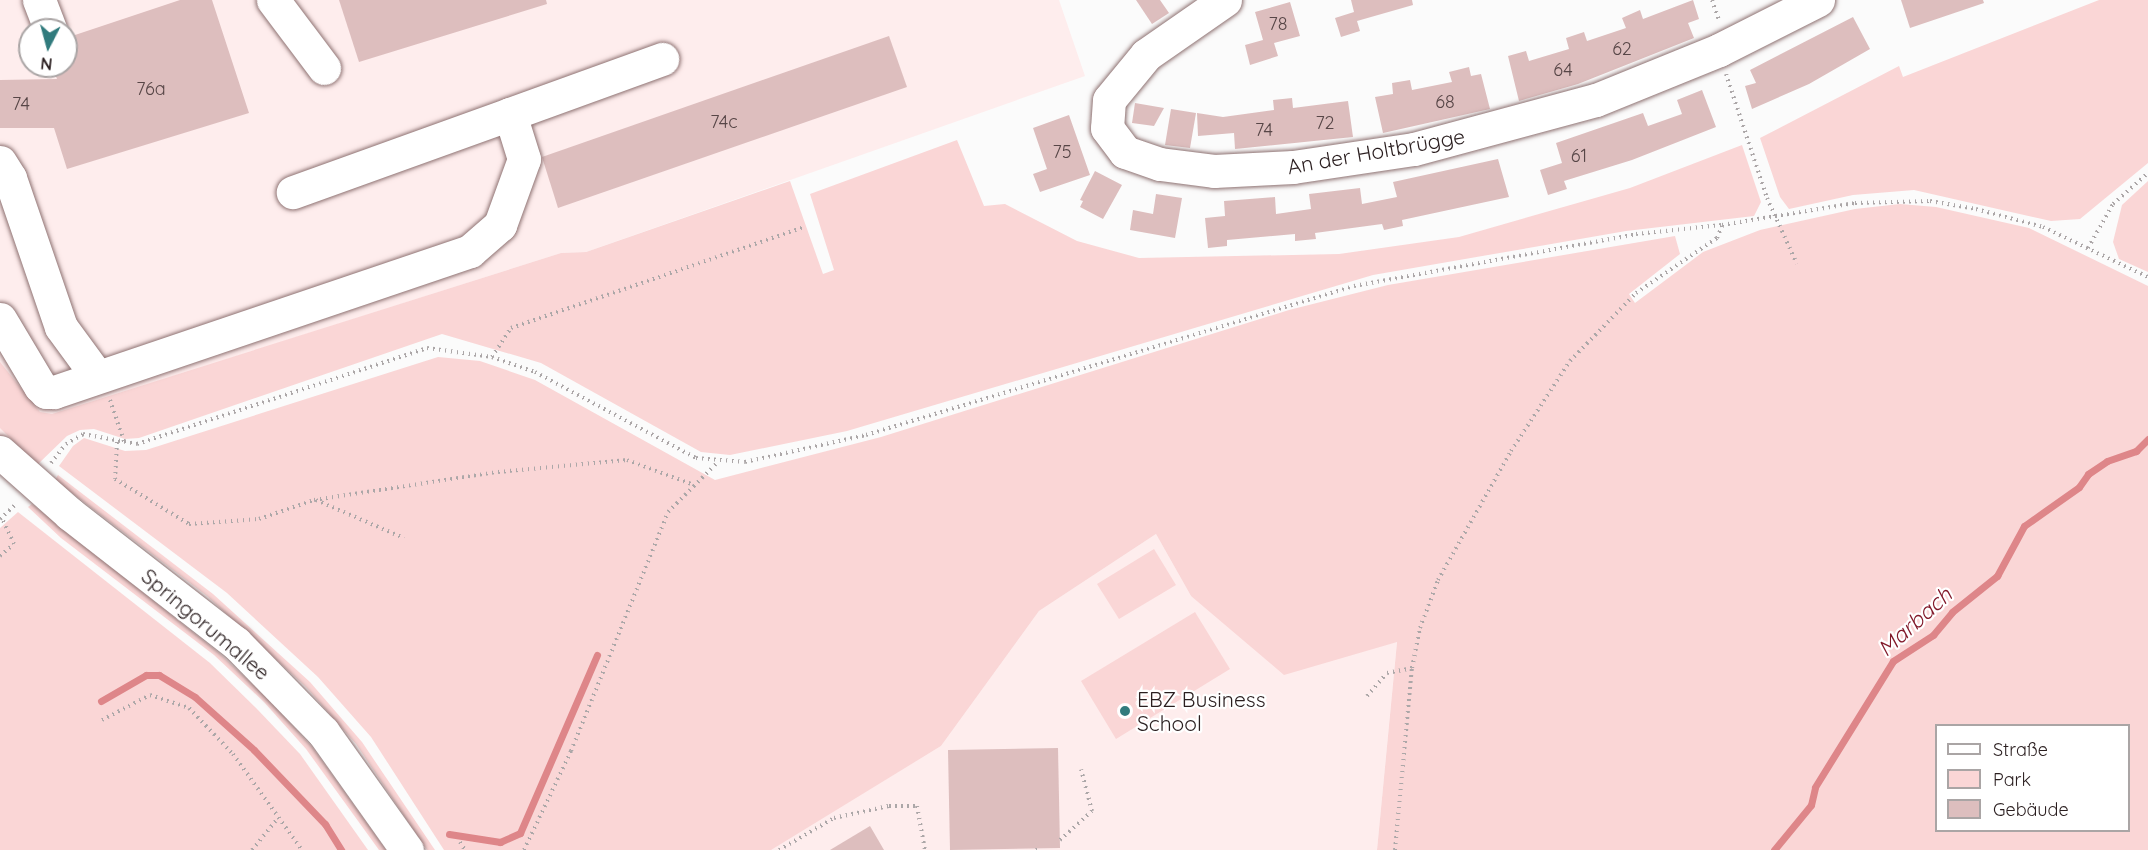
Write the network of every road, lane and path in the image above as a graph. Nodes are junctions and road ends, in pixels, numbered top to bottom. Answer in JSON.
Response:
{"nodes":[{"id":1,"x":39,"y":0,"type":"edge"},
{"id":2,"x":273,"y":0,"type":"edge"},
{"id":3,"x":1225,"y":0,"type":"edge"},
{"id":4,"x":1818,"y":0,"type":"edge"},
{"id":5,"x":46,"y":18,"type":"edge"},
{"id":6,"x":1719,"y":50,"type":"junction"},
{"id":7,"x":662,"y":59,"type":"dead end"},
{"id":8,"x":324,"y":68,"type":"dead end"},
{"id":9,"x":510,"y":114,"type":"junction"},
{"id":10,"x":0,"y":162,"type":"edge"},
{"id":11,"x":2148,"y":173,"type":"edge"},
{"id":12,"x":293,"y":192,"type":"dead end"},
{"id":13,"x":1776,"y":216,"type":"junction"},
{"id":14,"x":1722,"y":225,"type":"junction"},
{"id":15,"x":802,"y":228,"type":"dead end"},
{"id":16,"x":2088,"y":248,"type":"junction"},
{"id":17,"x":1797,"y":264,"type":"dead end"},
{"id":18,"x":2148,"y":278,"type":"edge"},
{"id":19,"x":0,"y":319,"type":"edge"},
{"id":20,"x":492,"y":357,"type":"junction"},
{"id":21,"x":97,"y":376,"type":"junction"},
{"id":22,"x":117,"y":442,"type":"junction"},
{"id":23,"x":125,"y":445,"type":"junction"},
{"id":24,"x":0,"y":452,"type":"edge"},
{"id":25,"x":717,"y":463,"type":"junction"},
{"id":26,"x":51,"y":464,"type":"dead end"},
{"id":27,"x":694,"y":485,"type":"junction"},
{"id":28,"x":314,"y":500,"type":"junction"},
{"id":29,"x":19,"y":501,"type":"dead end"},
{"id":30,"x":1,"y":518,"type":"edge"},
{"id":31,"x":404,"y":538,"type":"dead end"},
{"id":32,"x":0,"y":556,"type":"edge"},
{"id":33,"x":1412,"y":668,"type":"junction"},
{"id":34,"x":1367,"y":696,"type":"dead end"},
{"id":35,"x":102,"y":720,"type":"dead end"},
{"id":36,"x":1081,"y":769,"type":"dead end"},
{"id":37,"x":278,"y":817,"type":"junction"},
{"id":38,"x":1060,"y":840,"type":"dead end"},
{"id":39,"x":460,"y":842,"type":"dead end"},
{"id":40,"x":252,"y":850,"type":"edge"},
{"id":41,"x":302,"y":850,"type":"edge"},
{"id":42,"x":407,"y":850,"type":"edge"},
{"id":43,"x":465,"y":850,"type":"edge"},
{"id":44,"x":524,"y":850,"type":"edge"},
{"id":45,"x":779,"y":850,"type":"edge"},
{"id":46,"x":925,"y":850,"type":"edge"},
{"id":47,"x":1395,"y":850,"type":"edge"}],
"edges":[{"from":1,"to":5,"type":"street"},
{"from":2,"to":8,"type":"street"},
{"from":3,"to":6,"type":"street","name":"An der Holtbrügge"},
{"from":4,"to":6,"type":"street","name":"An der Holtbrügge"},
{"from":6,"to":13,"type":"path"},
{"from":7,"to":9,"type":"street"},
{"from":9,"to":12,"type":"street"},
{"from":9,"to":21,"type":"street"},
{"from":10,"to":21,"type":"street"},
{"from":11,"to":16,"type":"path"},
{"from":13,"to":14,"type":"path"},
{"from":13,"to":16,"type":"path"},
{"from":13,"to":17,"type":"path"},
{"from":14,"to":25,"type":"path"},
{"from":14,"to":33,"type":"path"},
{"from":15,"to":20,"type":"path"},
{"from":16,"to":18,"type":"path"},
{"from":19,"to":21,"type":"street"},
{"from":20,"to":23,"type":"path"},
{"from":20,"to":25,"type":"path"},
{"from":21,"to":23,"type":"path"},
{"from":22,"to":23,"type":"path"},
{"from":22,"to":26,"type":"path"},
{"from":22,"to":28,"type":"path"},
{"from":24,"to":42,"type":"street","name":"Springorumallee"},
{"from":25,"to":27,"type":"path"},
{"from":27,"to":28,"type":"path"},
{"from":27,"to":44,"type":"path"},
{"from":28,"to":31,"type":"path"},
{"from":29,"to":30,"type":"path"},
{"from":30,"to":32,"type":"path"},
{"from":33,"to":34,"type":"path"},
{"from":33,"to":47,"type":"path"},
{"from":35,"to":37,"type":"path"},
{"from":36,"to":38,"type":"path"},
{"from":37,"to":40,"type":"path"},
{"from":37,"to":41,"type":"path"},
{"from":39,"to":43,"type":"path"},
{"from":45,"to":46,"type":"path"}]}
